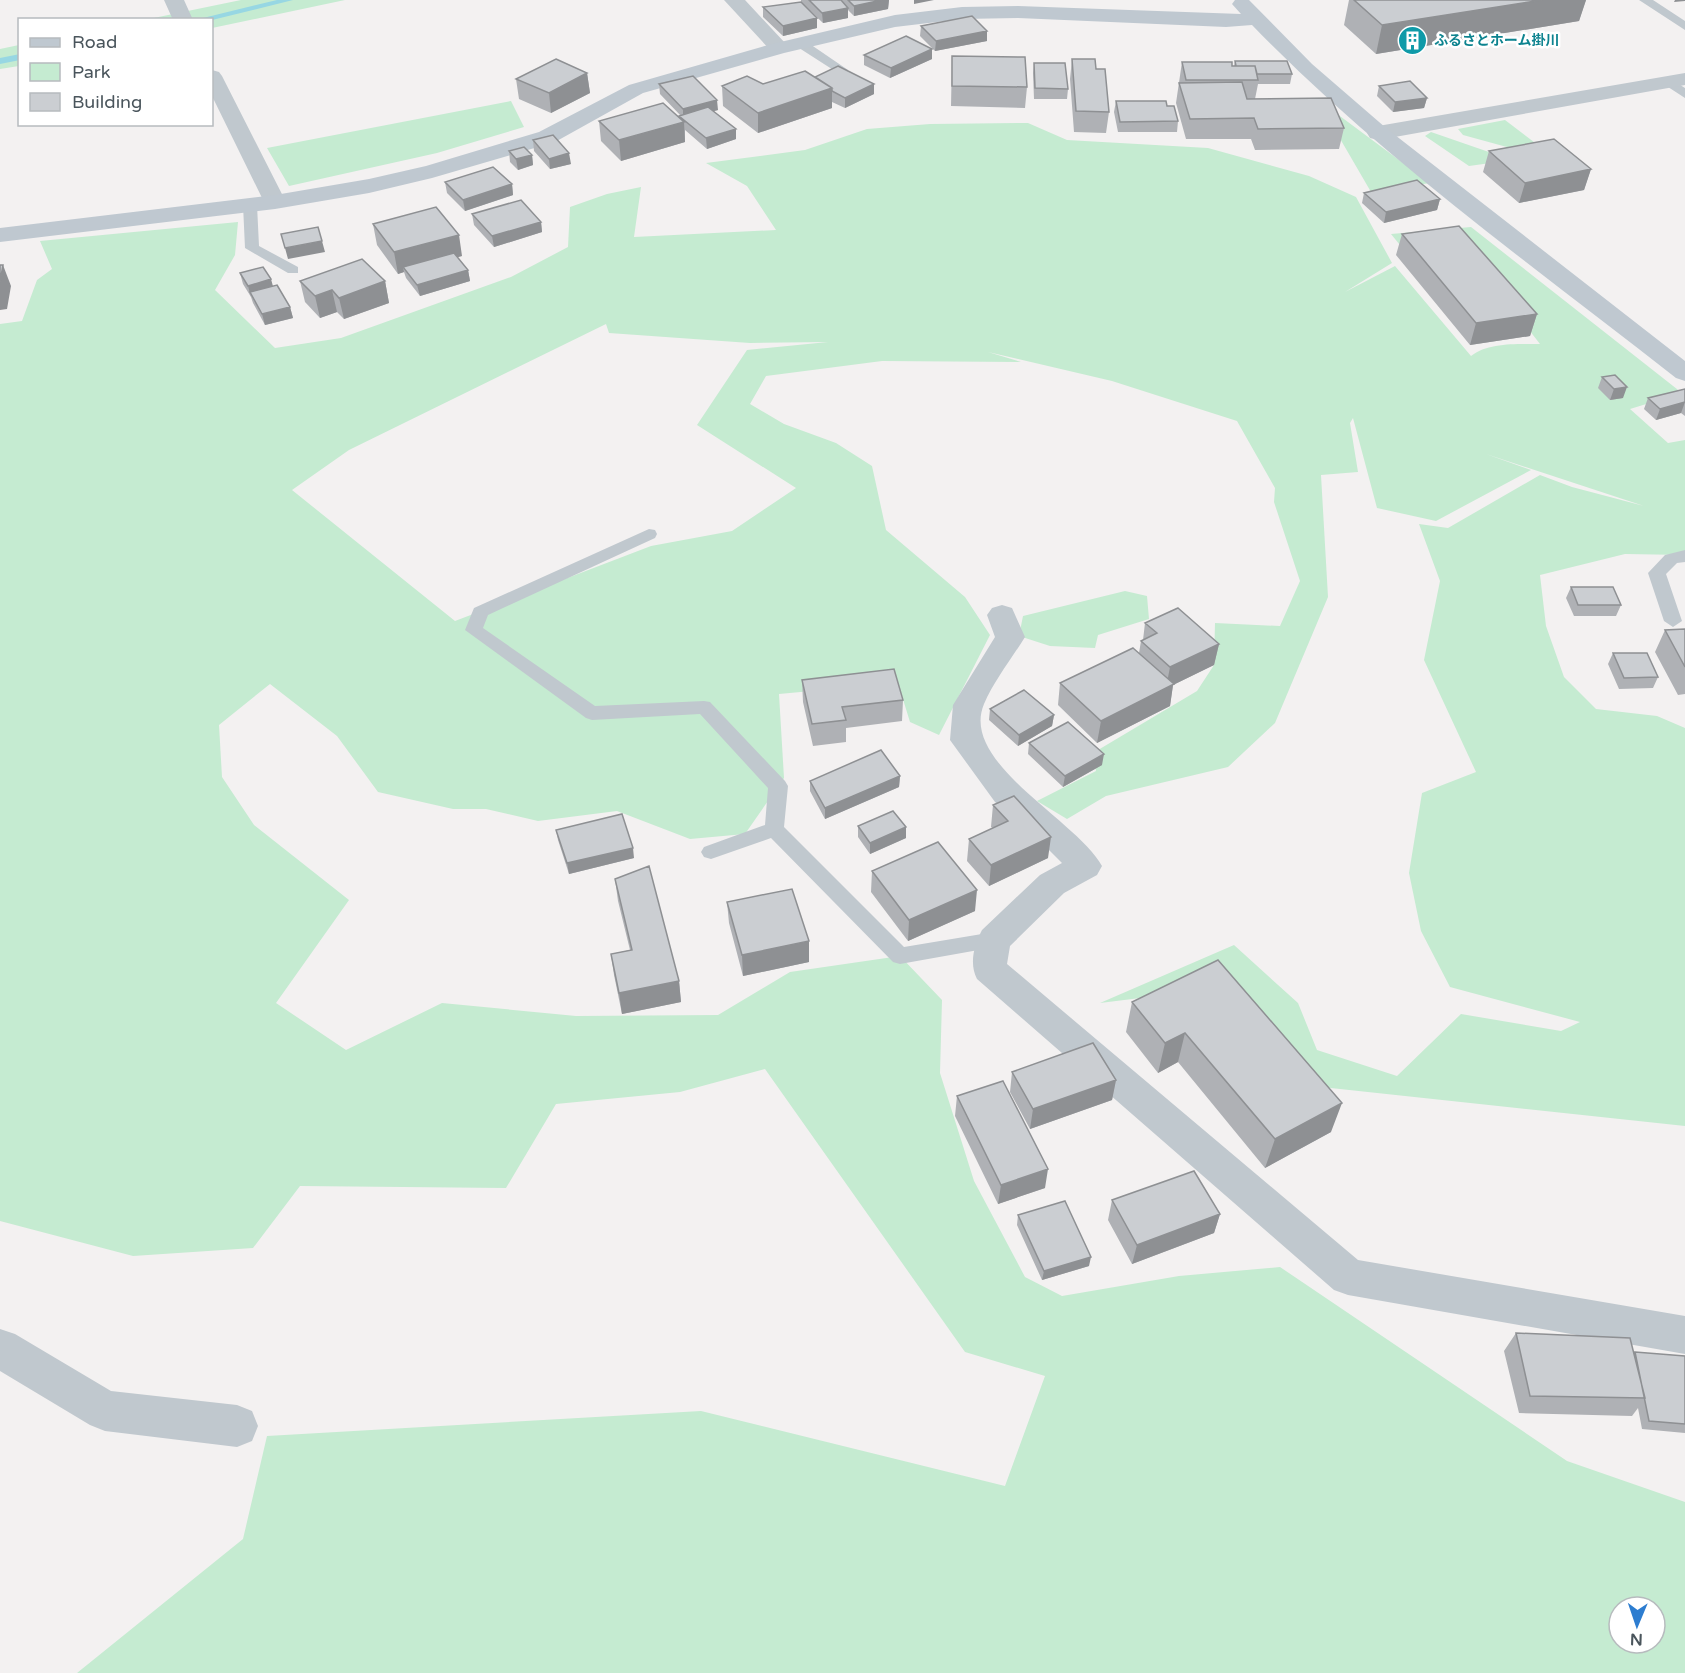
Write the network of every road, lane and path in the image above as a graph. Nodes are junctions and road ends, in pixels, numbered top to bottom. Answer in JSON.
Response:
{"nodes":[{"id":1,"x":734,"y":0,"type":"edge"},
{"id":2,"x":1239,"y":0,"type":"edge"},
{"id":3,"x":1645,"y":0,"type":"edge"},
{"id":4,"x":1257,"y":19,"type":"junction"},
{"id":5,"x":1685,"y":26,"type":"edge"},
{"id":6,"x":790,"y":46,"type":"junction"},
{"id":7,"x":842,"y":70,"type":"edge"},
{"id":8,"x":213,"y":78,"type":"edge"},
{"id":9,"x":1680,"y":85,"type":"edge"},
{"id":10,"x":1378,"y":133,"type":"junction"},
{"id":11,"x":274,"y":202,"type":"junction"},
{"id":12,"x":250,"y":205,"type":"junction"},
{"id":13,"x":0,"y":235,"type":"edge"},
{"id":14,"x":293,"y":270,"type":"dead end"},
{"id":15,"x":1685,"y":373,"type":"edge"},
{"id":16,"x":649,"y":534,"type":"dead end"},
{"id":17,"x":1685,"y":556,"type":"edge"},
{"id":18,"x":1002,"y":615,"type":"dead end"},
{"id":19,"x":1673,"y":621,"type":"dead end"},
{"id":20,"x":774,"y":828,"type":"junction"},
{"id":21,"x":711,"y":852,"type":"dead end"},
{"id":22,"x":994,"y":940,"type":"junction"},
{"id":23,"x":1685,"y":1335,"type":"edge"},
{"id":24,"x":0,"y":1348,"type":"edge"},
{"id":25,"x":237,"y":1426,"type":"dead end"}],
"edges":[{"from":1,"to":6,"type":"street"},
{"from":2,"to":4,"type":"street"},
{"from":3,"to":5,"type":"lane"},
{"from":4,"to":6,"type":"street"},
{"from":4,"to":10,"type":"street"},
{"from":6,"to":7,"type":"lane"},
{"from":6,"to":11,"type":"street"},
{"from":8,"to":11,"type":"street"},
{"from":9,"to":10,"type":"street"},
{"from":10,"to":15,"type":"street"},
{"from":11,"to":12,"type":"street"},
{"from":12,"to":13,"type":"street"},
{"from":12,"to":14,"type":"lane"},
{"from":16,"to":20,"type":"lane"},
{"from":17,"to":19,"type":"lane"},
{"from":18,"to":22,"type":"street"},
{"from":20,"to":21,"type":"lane"},
{"from":20,"to":22,"type":"lane"},
{"from":22,"to":23,"type":"street"},
{"from":24,"to":25,"type":"street"}]}
